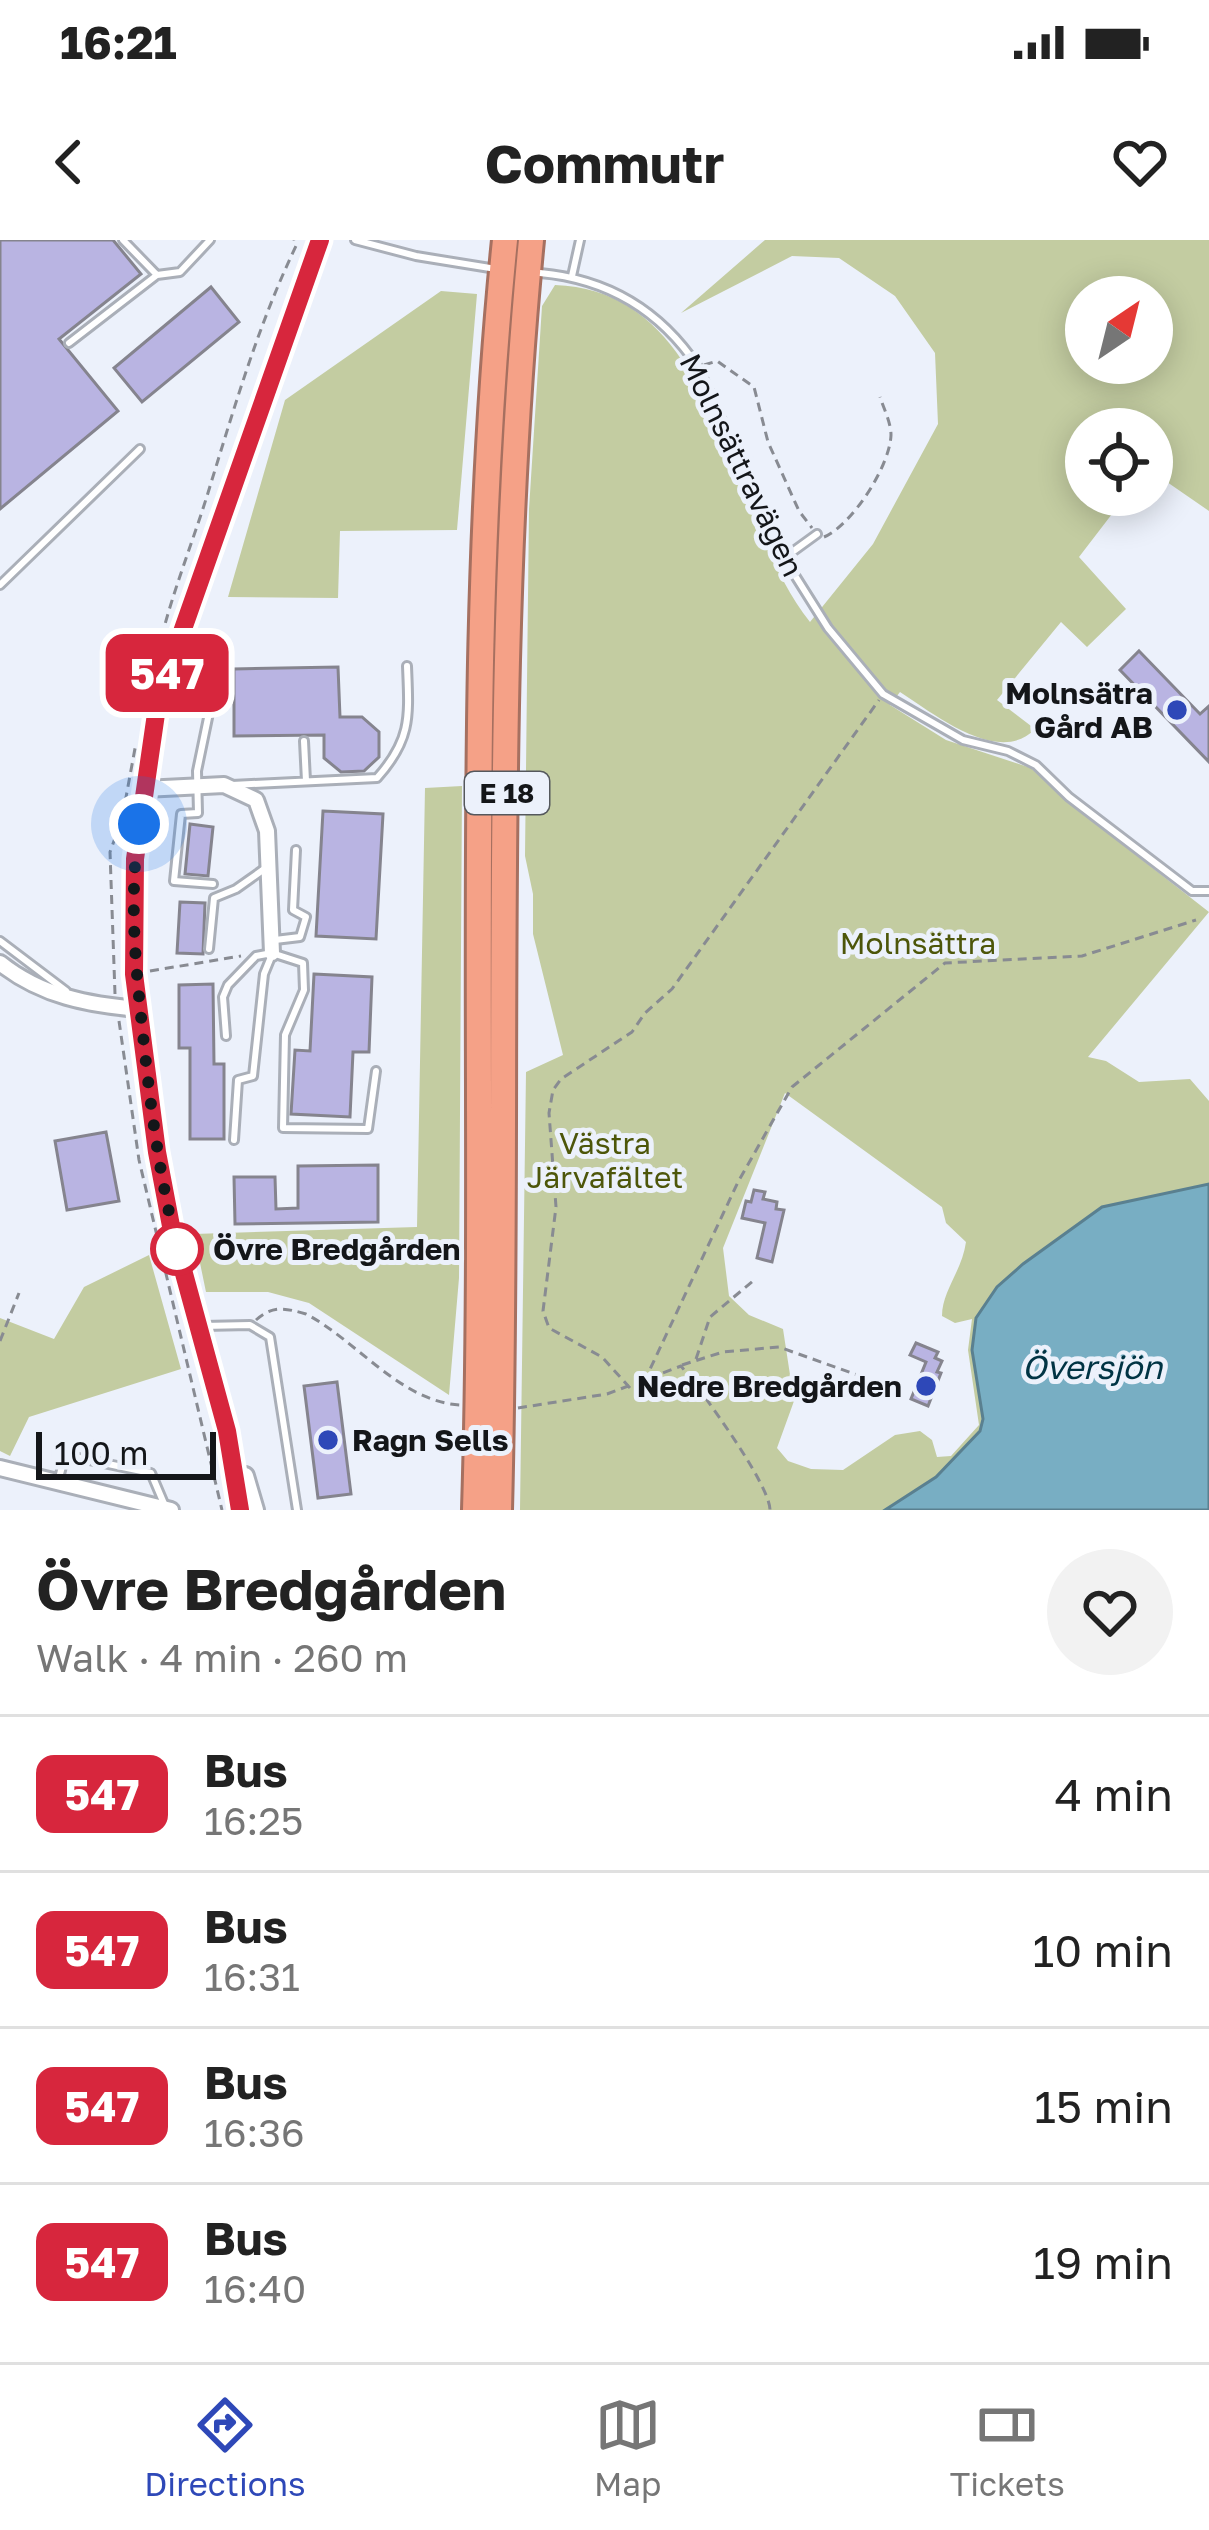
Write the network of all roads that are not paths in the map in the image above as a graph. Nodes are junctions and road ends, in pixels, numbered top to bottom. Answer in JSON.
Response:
{"nodes":[{"id":1,"x":124,"y":240,"type":"edge"},
{"id":2,"x":210,"y":240,"type":"edge"},
{"id":3,"x":320,"y":240,"type":"edge"},
{"id":4,"x":355,"y":240,"type":"edge"},
{"id":5,"x":506,"y":240,"type":"edge"},
{"id":6,"x":531,"y":240,"type":"edge"},
{"id":7,"x":580,"y":240,"type":"edge"},
{"id":8,"x":394,"y":245,"type":"edge"},
{"id":9,"x":490,"y":268,"type":"dead end"},
{"id":10,"x":540,"y":273,"type":"dead end"},
{"id":11,"x":157,"y":275,"type":"junction"},
{"id":12,"x":572,"y":276,"type":"junction"},
{"id":13,"x":69,"y":343,"type":"dead end"},
{"id":14,"x":140,"y":449,"type":"dead end"},
{"id":15,"x":818,"y":535,"type":"road end"},
{"id":16,"x":784,"y":558,"type":"junction"},
{"id":17,"x":0,"y":585,"type":"edge"},
{"id":18,"x":220,"y":660,"type":"dead end"},
{"id":19,"x":407,"y":666,"type":"dead end"},
{"id":20,"x":304,"y":741,"type":"dead end"},
{"id":21,"x":306,"y":781,"type":"junction"},
{"id":22,"x":224,"y":785,"type":"junction"},
{"id":23,"x":199,"y":787,"type":"junction"},
{"id":24,"x":144,"y":789,"type":"junction"},
{"id":25,"x":296,"y":850,"type":"dead end"},
{"id":26,"x":270,"y":866,"type":"junction"},
{"id":27,"x":214,"y":884,"type":"dead end"},
{"id":28,"x":1209,"y":891,"type":"edge"},
{"id":29,"x":0,"y":941,"type":"edge"},
{"id":30,"x":272,"y":948,"type":"junction"},
{"id":31,"x":209,"y":949,"type":"dead end"},
{"id":32,"x":0,"y":963,"type":"edge"},
{"id":33,"x":78,"y":1000,"type":"junction"},
{"id":34,"x":140,"y":1009,"type":"junction"},
{"id":35,"x":226,"y":1036,"type":"dead end"},
{"id":36,"x":376,"y":1071,"type":"dead end"},
{"id":37,"x":234,"y":1140,"type":"dead end"},
{"id":38,"x":199,"y":1326,"type":"junction"},
{"id":39,"x":469,"y":1409,"type":"junction"},
{"id":40,"x":227,"y":1431,"type":"junction"},
{"id":41,"x":0,"y":1468,"type":"edge"},
{"id":42,"x":58,"y":1482,"type":"junction"},
{"id":43,"x":122,"y":1504,"type":"edge"},
{"id":44,"x":168,"y":1510,"type":"edge"},
{"id":45,"x":240,"y":1510,"type":"edge"},
{"id":46,"x":255,"y":1510,"type":"edge"},
{"id":47,"x":297,"y":1510,"type":"edge"},
{"id":48,"x":460,"y":1510,"type":"edge"},
{"id":49,"x":475,"y":1510,"type":"edge"},
{"id":50,"x":500,"y":1510,"type":"edge"}],
"edges":[{"from":1,"to":11,"type":"lane"},
{"from":2,"to":11,"type":"lane"},
{"from":3,"to":24,"type":"street"},
{"from":4,"to":8,"type":"lane"},
{"from":5,"to":39,"type":"highway","number":"E 18"},
{"from":6,"to":50,"type":"highway","number":"E 18"},
{"from":7,"to":12,"type":"lane"},
{"from":8,"to":9,"type":"lane"},
{"from":10,"to":12,"type":"lane","name":"Molnsättravägen"},
{"from":11,"to":13,"type":"lane"},
{"from":12,"to":16,"type":"lane","name":"Molnsättravägen"},
{"from":14,"to":17,"type":"lane"},
{"from":15,"to":16,"type":"lane"},
{"from":16,"to":28,"type":"lane","name":"Molnsättravägen"},
{"from":18,"to":23,"type":"lane"},
{"from":19,"to":21,"type":"lane"},
{"from":20,"to":21,"type":"lane"},
{"from":21,"to":22,"type":"lane"},
{"from":22,"to":23,"type":"street"},
{"from":22,"to":26,"type":"street"},
{"from":23,"to":24,"type":"street"},
{"from":23,"to":27,"type":"lane"},
{"from":24,"to":34,"type":"street"},
{"from":25,"to":30,"type":"lane"},
{"from":26,"to":30,"type":"street"},
{"from":26,"to":31,"type":"lane"},
{"from":29,"to":33,"type":"lane"},
{"from":30,"to":35,"type":"lane"},
{"from":30,"to":36,"type":"lane"},
{"from":30,"to":37,"type":"lane"},
{"from":32,"to":33,"type":"street"},
{"from":33,"to":34,"type":"street"},
{"from":34,"to":38,"type":"street"},
{"from":38,"to":40,"type":"street"},
{"from":38,"to":47,"type":"lane"},
{"from":39,"to":48,"type":"highway"},
{"from":39,"to":49,"type":"highway","number":"E 18"},
{"from":40,"to":45,"type":"street"},
{"from":40,"to":46,"type":"street"},
{"from":41,"to":42,"type":"street"},
{"from":42,"to":43,"type":"street"},
{"from":42,"to":44,"type":"lane"},
{"from":43,"to":44,"type":"street"}]}
